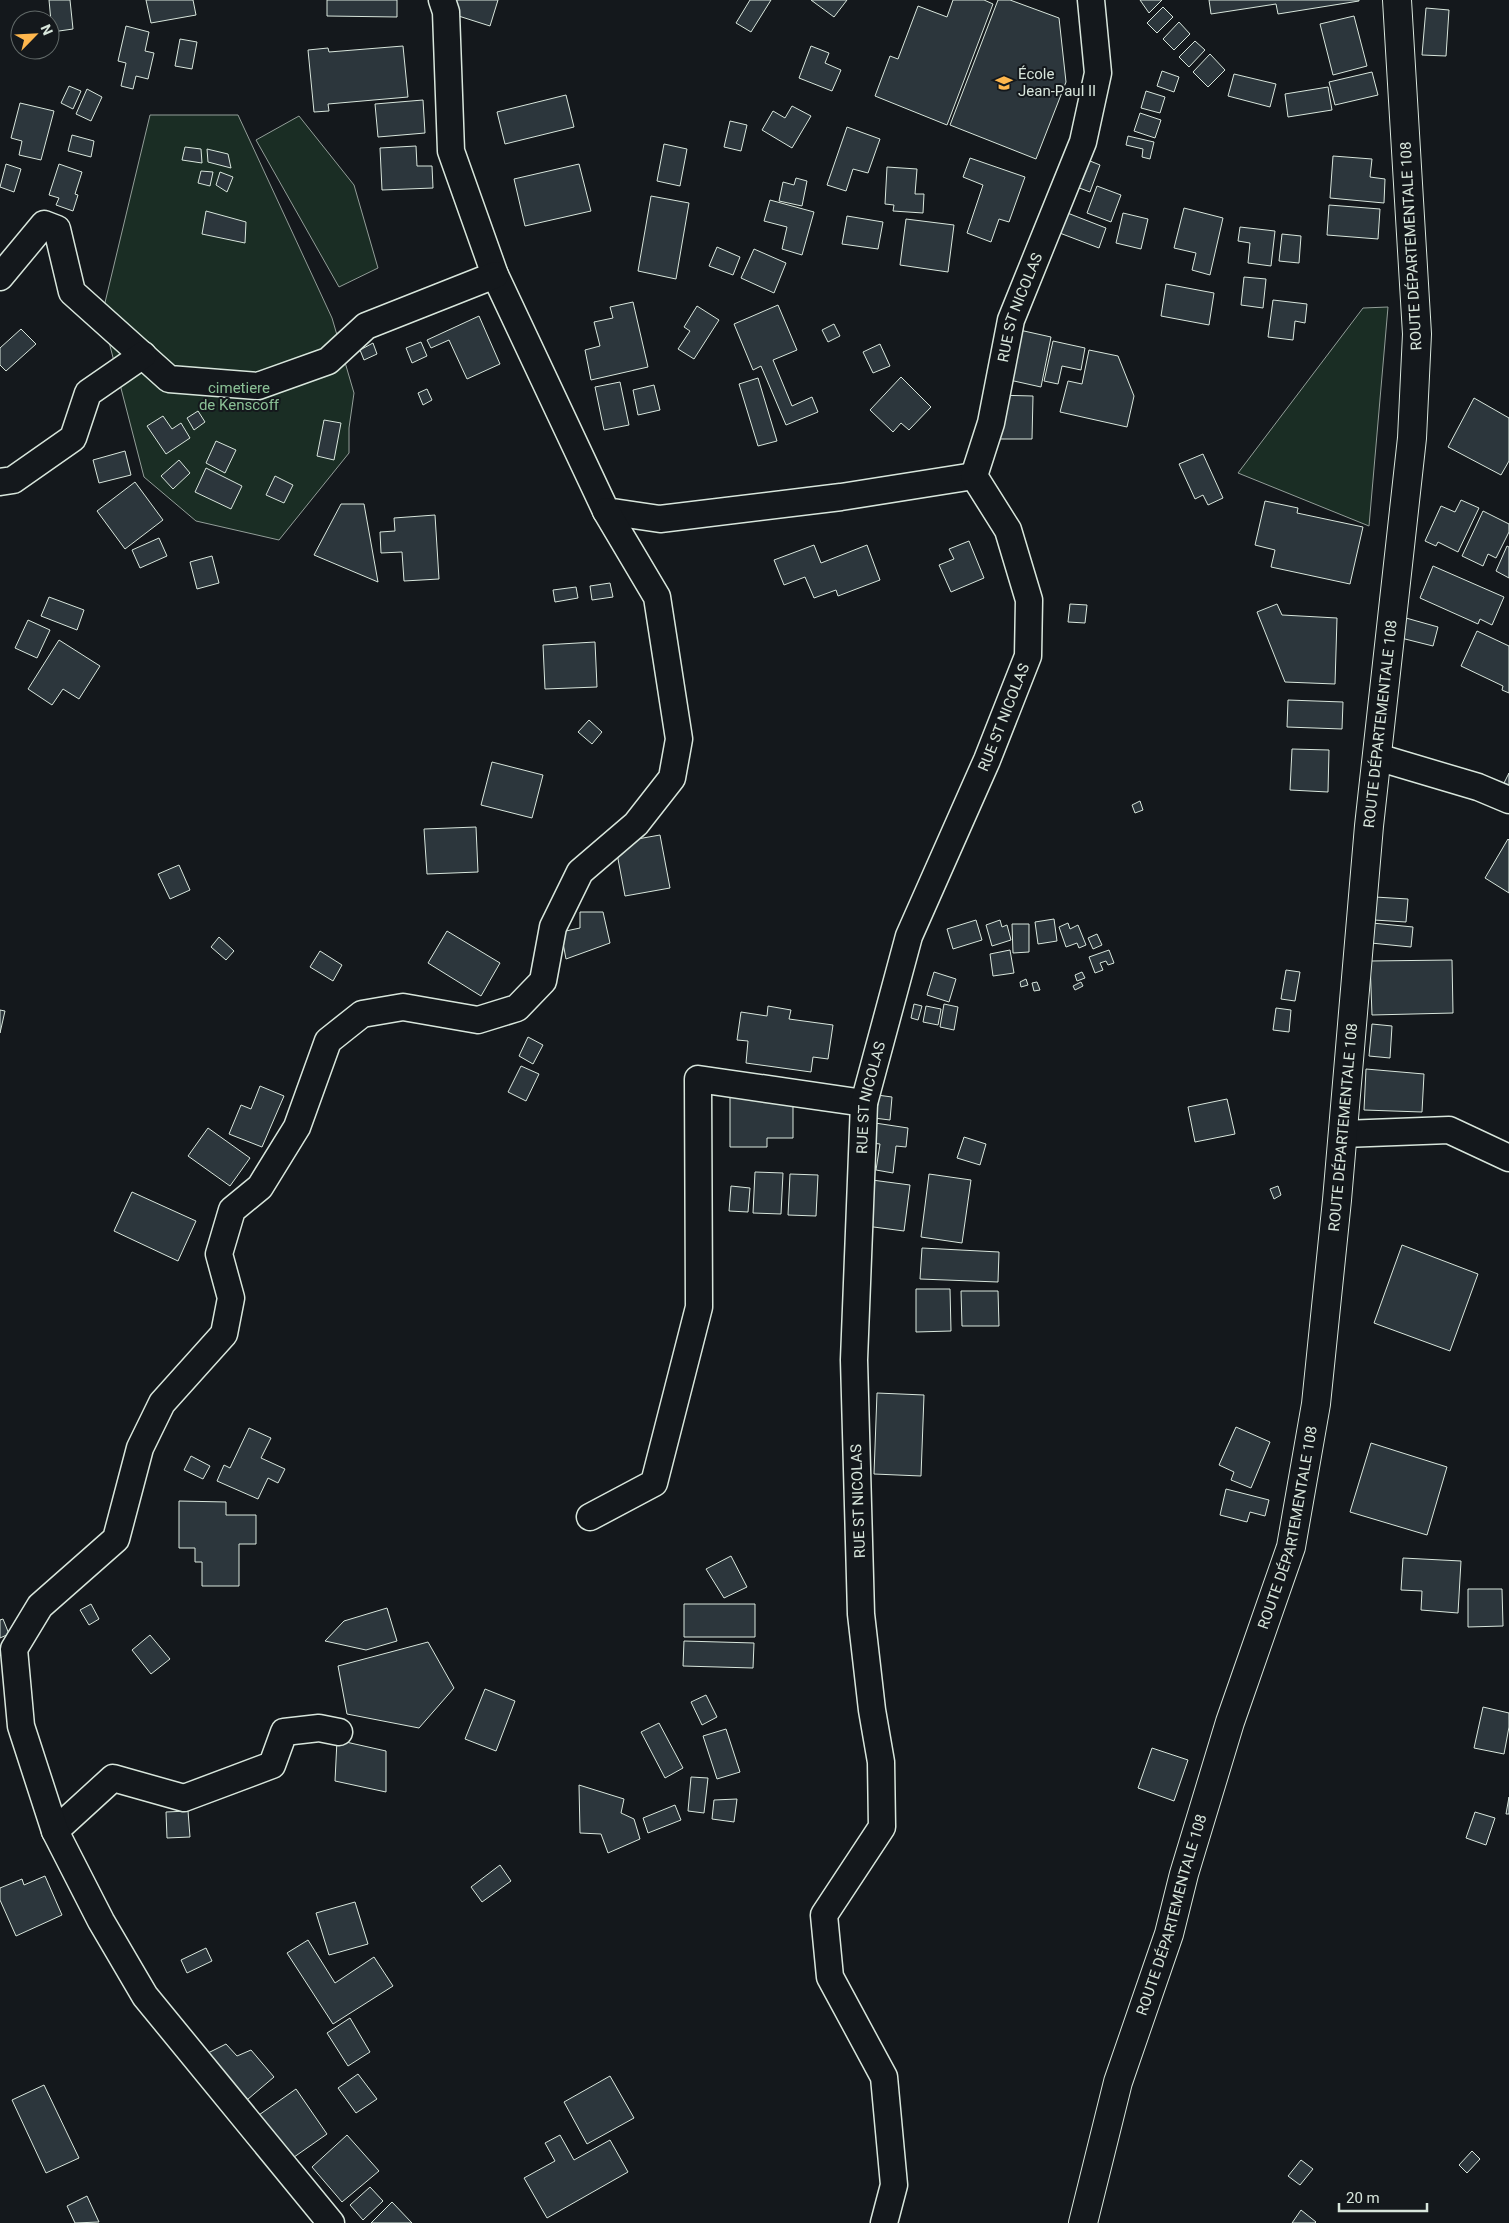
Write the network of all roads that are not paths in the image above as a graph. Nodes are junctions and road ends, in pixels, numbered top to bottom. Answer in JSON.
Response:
{"nodes":[{"id":1,"x":442,"y":0,"type":"edge"},
{"id":2,"x":1092,"y":0,"type":"edge"},
{"id":3,"x":1397,"y":0,"type":"edge"},
{"id":4,"x":495,"y":275,"type":"junction"},
{"id":5,"x":0,"y":277,"type":"edge"},
{"id":6,"x":143,"y":356,"type":"junction"},
{"id":7,"x":974,"y":476,"type":"junction"},
{"id":8,"x":0,"y":482,"type":"edge"},
{"id":9,"x":606,"y":511,"type":"junction"},
{"id":10,"x":1377,"y":757,"type":"junction"},
{"id":11,"x":1509,"y":800,"type":"edge"},
{"id":12,"x":864,"y":1103,"type":"junction"},
{"id":13,"x":1343,"y":1134,"type":"junction"},
{"id":14,"x":1509,"y":1158,"type":"edge"},
{"id":15,"x":590,"y":1517,"type":"dead end"},
{"id":16,"x":7,"y":1651,"type":"edge"},
{"id":17,"x":339,"y":1732,"type":"dead end"},
{"id":18,"x":55,"y":1832,"type":"junction"},
{"id":19,"x":331,"y":2223,"type":"edge"},
{"id":20,"x":884,"y":2223,"type":"edge"},
{"id":21,"x":1083,"y":2223,"type":"edge"}],
"edges":[{"from":1,"to":4,"type":"street"},
{"from":2,"to":7,"type":"street","name":"RUE ST NICOLAS"},
{"from":3,"to":10,"type":"main road","name":"ROUTE DÉPARTEMENTALE 108"},
{"from":4,"to":6,"type":"street"},
{"from":4,"to":9,"type":"street"},
{"from":5,"to":6,"type":"street"},
{"from":6,"to":8,"type":"street"},
{"from":7,"to":9,"type":"street"},
{"from":7,"to":12,"type":"street","name":"RUE ST NICOLAS"},
{"from":9,"to":16,"type":"street"},
{"from":10,"to":11,"type":"street"},
{"from":10,"to":13,"type":"main road","name":"ROUTE DÉPARTEMENTALE 108"},
{"from":12,"to":15,"type":"street"},
{"from":12,"to":20,"type":"street","name":"RUE ST NICOLAS"},
{"from":13,"to":14,"type":"street"},
{"from":13,"to":21,"type":"main road","name":"ROUTE DÉPARTEMENTALE 108"},
{"from":16,"to":18,"type":"street"},
{"from":17,"to":18,"type":"street"},
{"from":18,"to":19,"type":"street"}]}
